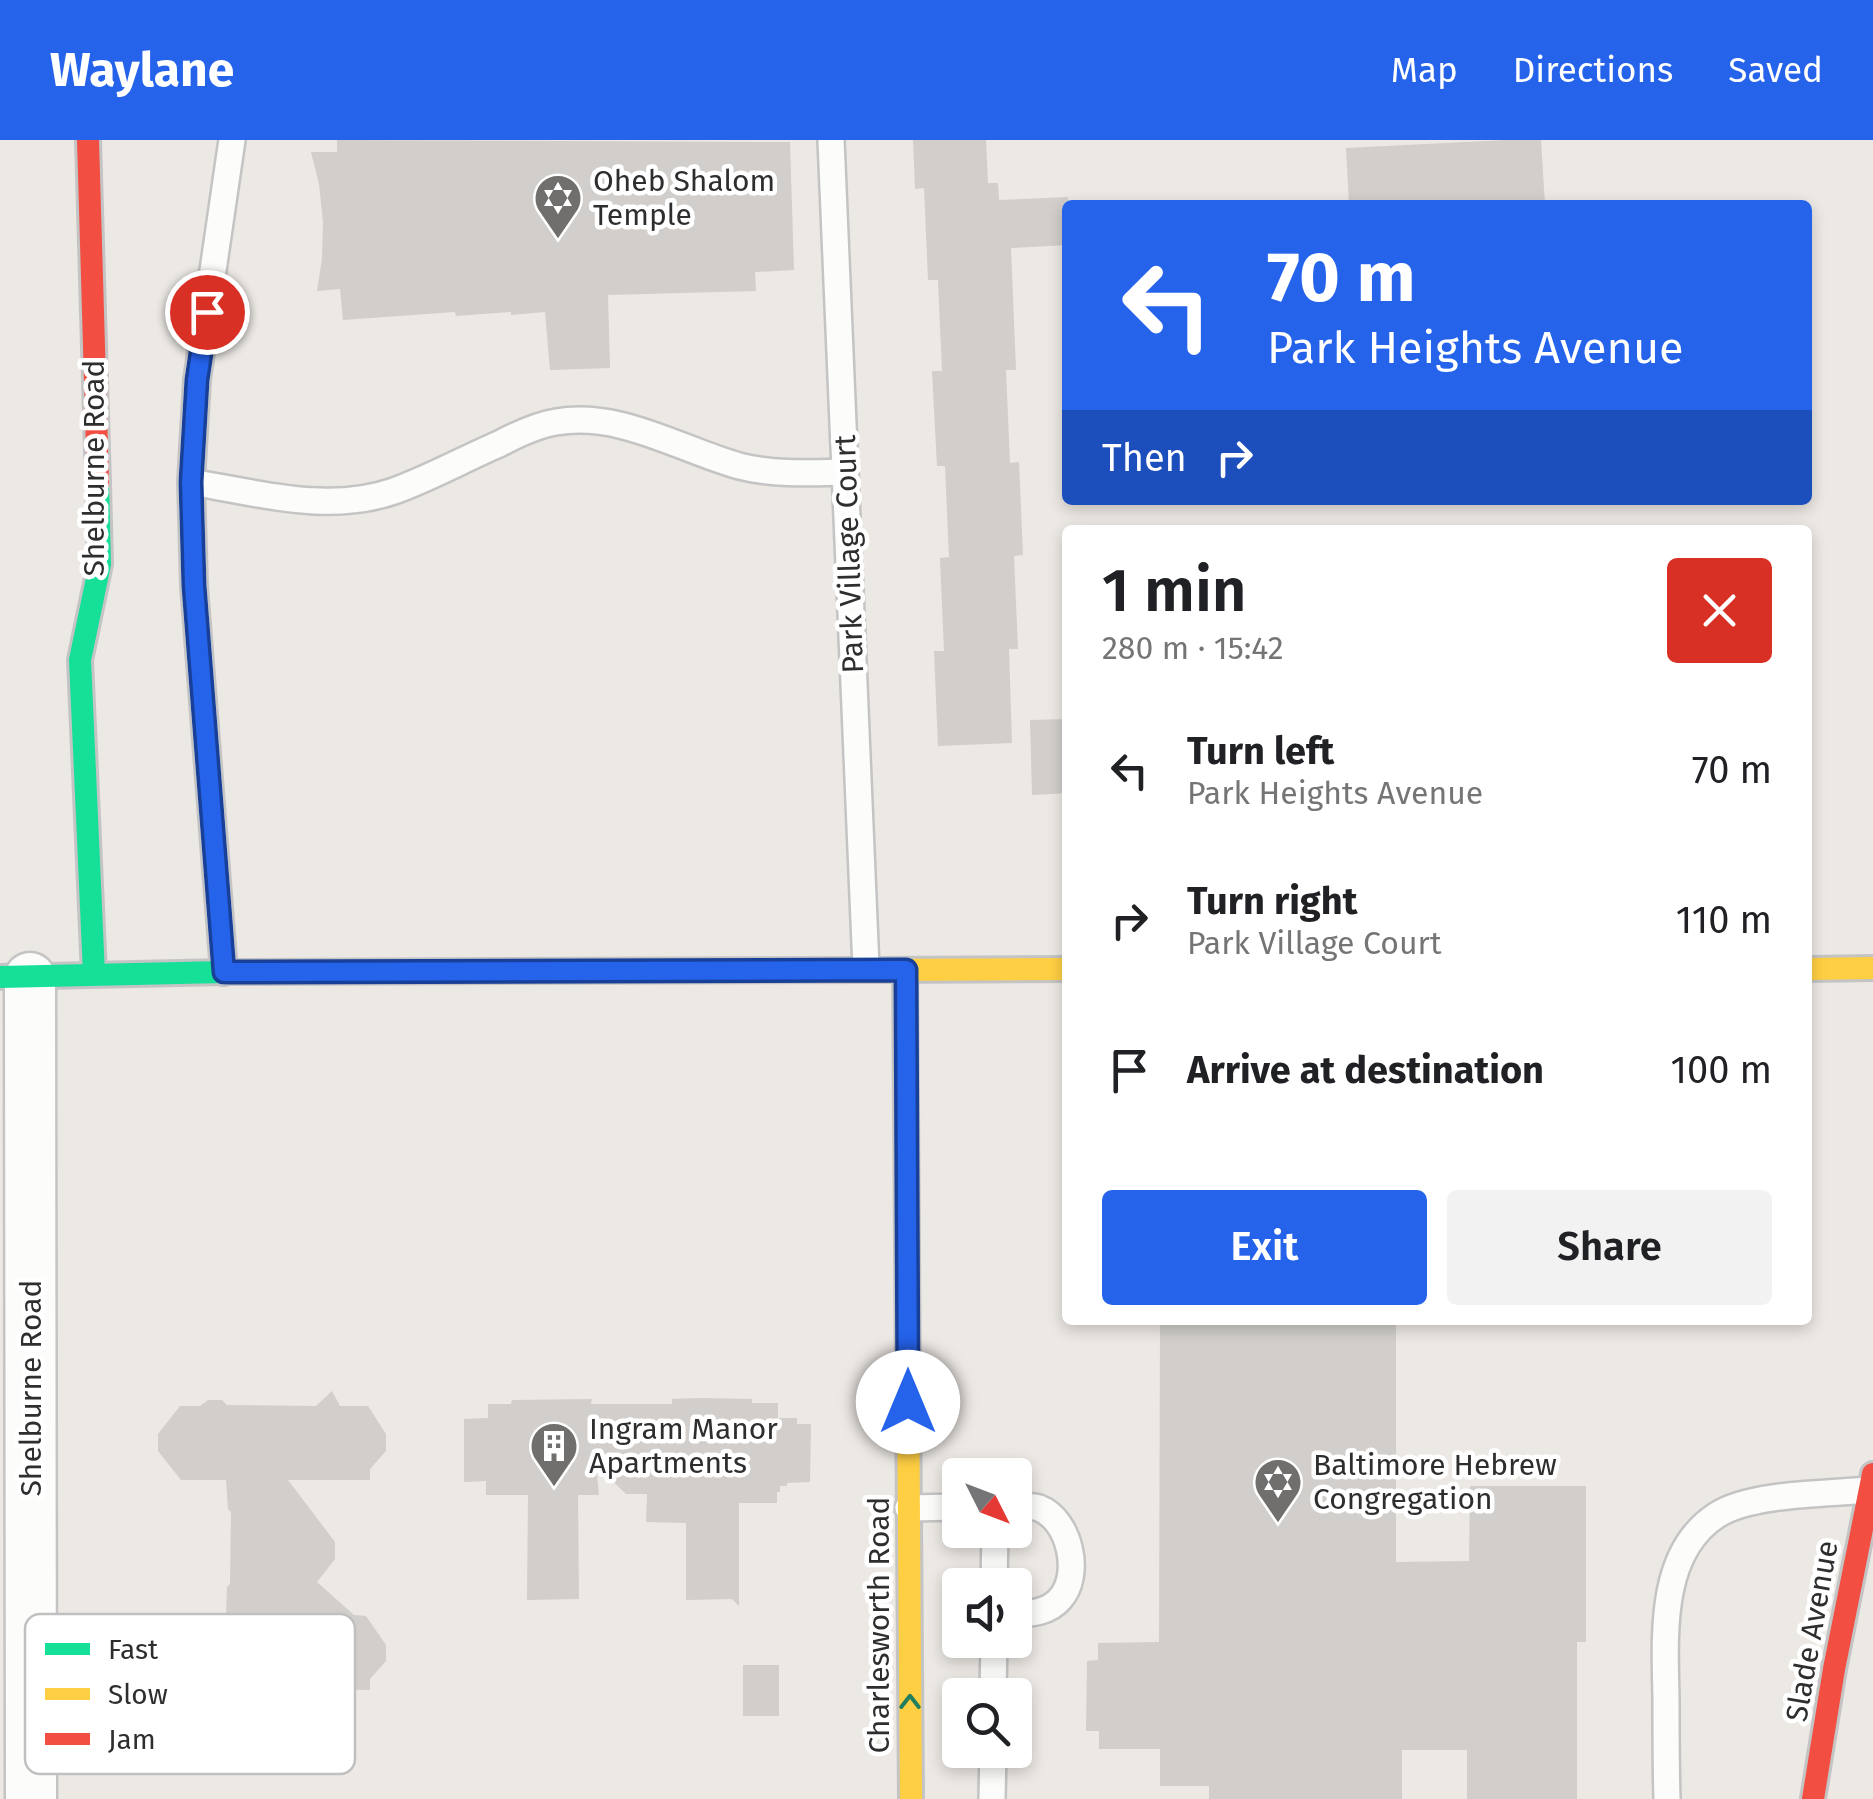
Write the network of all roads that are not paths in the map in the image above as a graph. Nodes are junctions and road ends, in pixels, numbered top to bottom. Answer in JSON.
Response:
{"nodes":[{"id":1,"x":88,"y":140,"type":"edge"},
{"id":2,"x":232,"y":140,"type":"edge"},
{"id":3,"x":831,"y":140,"type":"edge"},
{"id":4,"x":845,"y":472,"type":"junction"},
{"id":5,"x":191,"y":482,"type":"junction"},
{"id":6,"x":866,"y":968,"type":"junction"},
{"id":7,"x":1812,"y":968,"type":"edge"},
{"id":8,"x":1873,"y":968,"type":"edge"},
{"id":9,"x":1062,"y":969,"type":"edge"},
{"id":10,"x":906,"y":970,"type":"junction"},
{"id":11,"x":224,"y":972,"type":"junction"},
{"id":12,"x":94,"y":974,"type":"junction"},
{"id":13,"x":15,"y":977,"type":"edge"},
{"id":14,"x":1871,"y":1482,"type":"edge"},
{"id":15,"x":1032,"y":1506,"type":"edge"},
{"id":16,"x":942,"y":1507,"type":"edge"},
{"id":17,"x":908,"y":1508,"type":"junction"},
{"id":18,"x":27,"y":1614,"type":"edge"},
{"id":19,"x":1032,"y":1614,"type":"edge"},
{"id":20,"x":992,"y":1768,"type":"edge"},
{"id":21,"x":31,"y":1774,"type":"edge"},
{"id":22,"x":31,"y":1799,"type":"edge"},
{"id":23,"x":910,"y":1799,"type":"edge"},
{"id":24,"x":992,"y":1799,"type":"edge"},
{"id":25,"x":1666,"y":1799,"type":"edge"},
{"id":26,"x":1813,"y":1799,"type":"edge"}],
"edges":[{"from":1,"to":12,"type":"street","name":"Shelburne Road"},
{"from":2,"to":5,"type":"lane"},
{"from":3,"to":4,"type":"lane","name":"Park Village Court"},
{"from":4,"to":5,"type":"lane"},
{"from":4,"to":6,"type":"lane","name":"Park Village Court"},
{"from":5,"to":11,"type":"lane"},
{"from":6,"to":10,"type":"street"},
{"from":6,"to":11,"type":"street"},
{"from":7,"to":8,"type":"street"},
{"from":9,"to":10,"type":"street"},
{"from":10,"to":17,"type":"street","name":"Charlesworth Road"},
{"from":11,"to":12,"type":"street"},
{"from":12,"to":13,"type":"street"},
{"from":13,"to":18,"type":"street","name":"Shelburne Road"},
{"from":14,"to":25,"type":"lane"},
{"from":14,"to":26,"type":"street","name":"Slade Avenue"},
{"from":15,"to":19,"type":"lane"},
{"from":16,"to":17,"type":"lane"},
{"from":23,"to":17,"type":"street","name":"Charlesworth Road","one_way":true},
{"from":20,"to":24,"type":"lane"},
{"from":21,"to":22,"type":"street","name":"Shelburne Road"}]}
